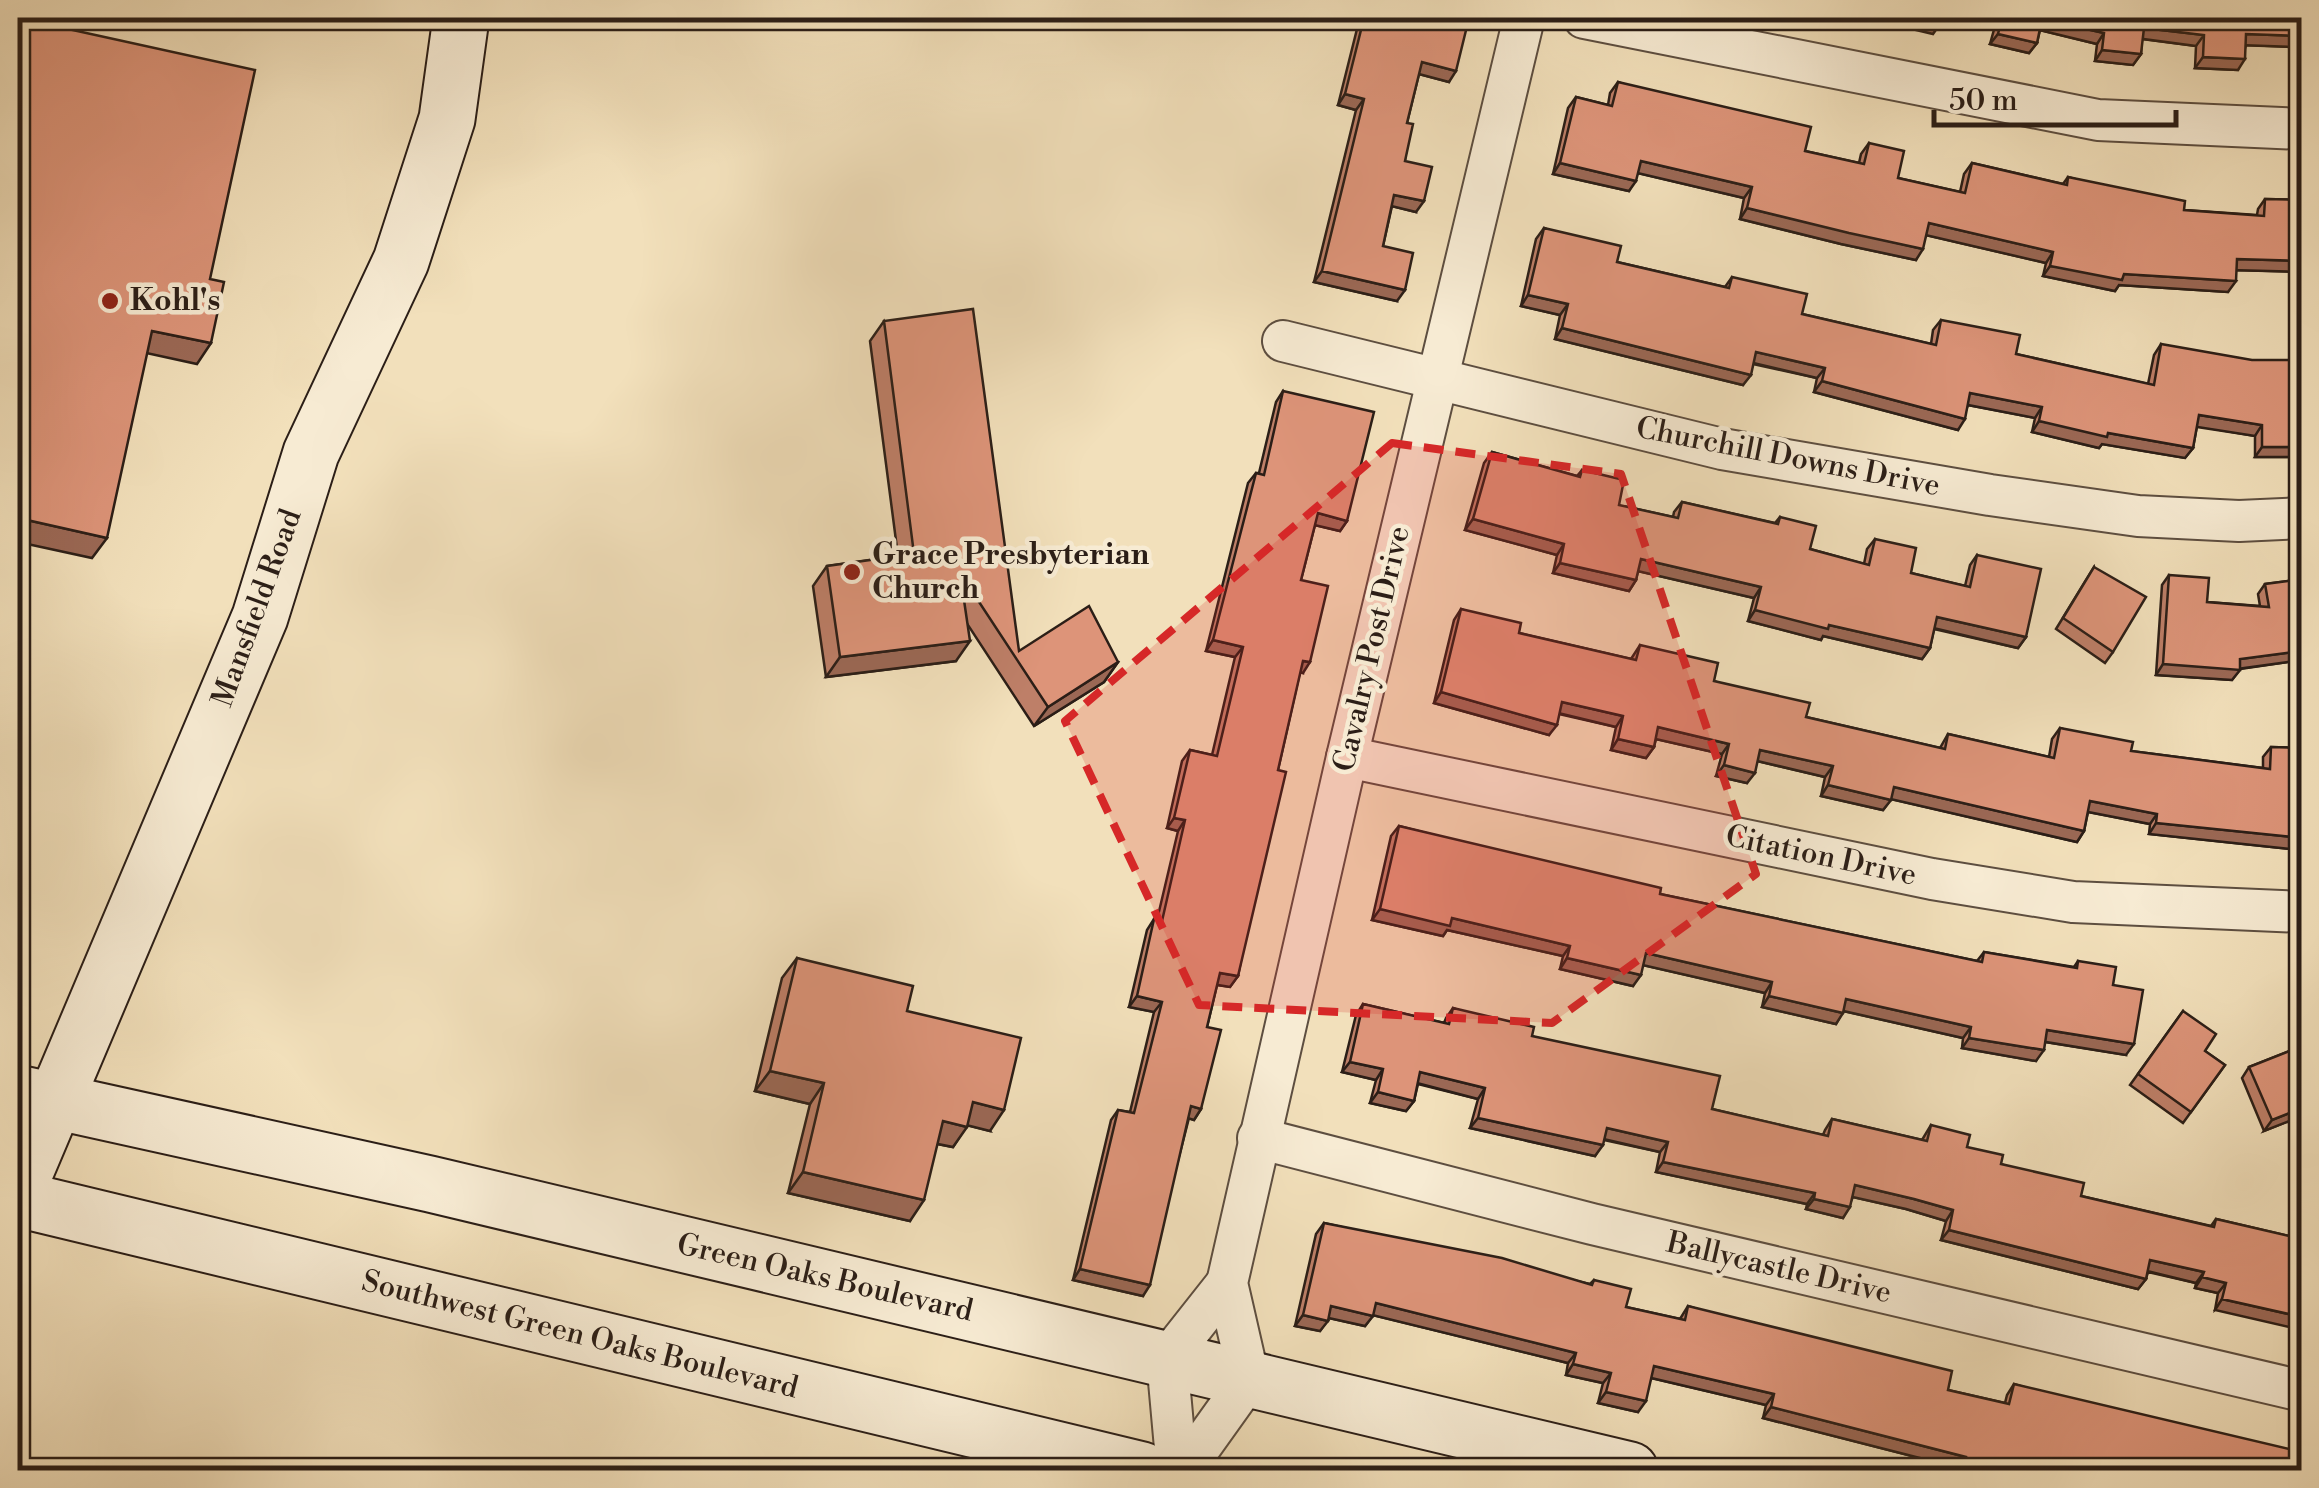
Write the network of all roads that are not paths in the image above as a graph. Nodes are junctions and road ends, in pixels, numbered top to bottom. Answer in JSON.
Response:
{"nodes":[{"id":1,"x":462,"y":18,"type":"edge"},
{"id":2,"x":1524,"y":18,"type":"edge"},
{"id":3,"x":1584,"y":18,"type":"edge"},
{"id":4,"x":2302,"y":128,"type":"edge"},
{"id":5,"x":1283,"y":341,"type":"dead end"},
{"id":6,"x":1436,"y":379,"type":"junction"},
{"id":7,"x":2302,"y":518,"type":"edge"},
{"id":8,"x":1347,"y":758,"type":"junction"},
{"id":9,"x":2302,"y":912,"type":"edge"},
{"id":10,"x":37,"y":1098,"type":"edge"},
{"id":11,"x":1258,"y":1138,"type":"junction"},
{"id":12,"x":18,"y":1189,"type":"edge"},
{"id":13,"x":18,"y":1200,"type":"edge"},
{"id":14,"x":1227,"y":1283,"type":"junction"},
{"id":15,"x":1166,"y":1359,"type":"junction"},
{"id":16,"x":1249,"y":1378,"type":"junction"},
{"id":17,"x":2302,"y":1392,"type":"edge"},
{"id":18,"x":1142,"y":1470,"type":"edge"},
{"id":19,"x":1180,"y":1470,"type":"edge"},
{"id":20,"x":1630,"y":1470,"type":"edge"}],
"edges":[{"from":1,"to":10,"type":"main road","name":"Mansfield Road"},
{"from":2,"to":6,"type":"street","name":"Cavalry Post Drive"},
{"from":3,"to":4,"type":"street"},
{"from":5,"to":6,"type":"street","name":"Churchill Downs Drive"},
{"from":6,"to":7,"type":"street","name":"Churchill Downs Drive"},
{"from":6,"to":8,"type":"street","name":"Cavalry Post Drive"},
{"from":8,"to":9,"type":"street","name":"Citation Drive"},
{"from":8,"to":11,"type":"street","name":"Cavalry Post Drive"},
{"from":10,"to":12,"type":"main road","name":"Mansfield Road"},
{"from":10,"to":15,"type":"main road","name":"Green Oaks Boulevard"},
{"from":11,"to":14,"type":"street","name":"Cavalry Post Drive"},
{"from":11,"to":17,"type":"street","name":"Ballycastle Drive"},
{"from":13,"to":18,"type":"main road","name":"Southwest Green Oaks Boulevard"},
{"from":14,"to":15,"type":"street","name":"Cavalry Post Drive"},
{"from":14,"to":16,"type":"street","name":"Cavalry Post Drive"},
{"from":15,"to":16,"type":"main road","name":"Green Oaks Boulevard"},
{"from":15,"to":19,"type":"street"},
{"from":16,"to":19,"type":"street"},
{"from":16,"to":20,"type":"main road","name":"Green Oaks Boulevard"}]}
